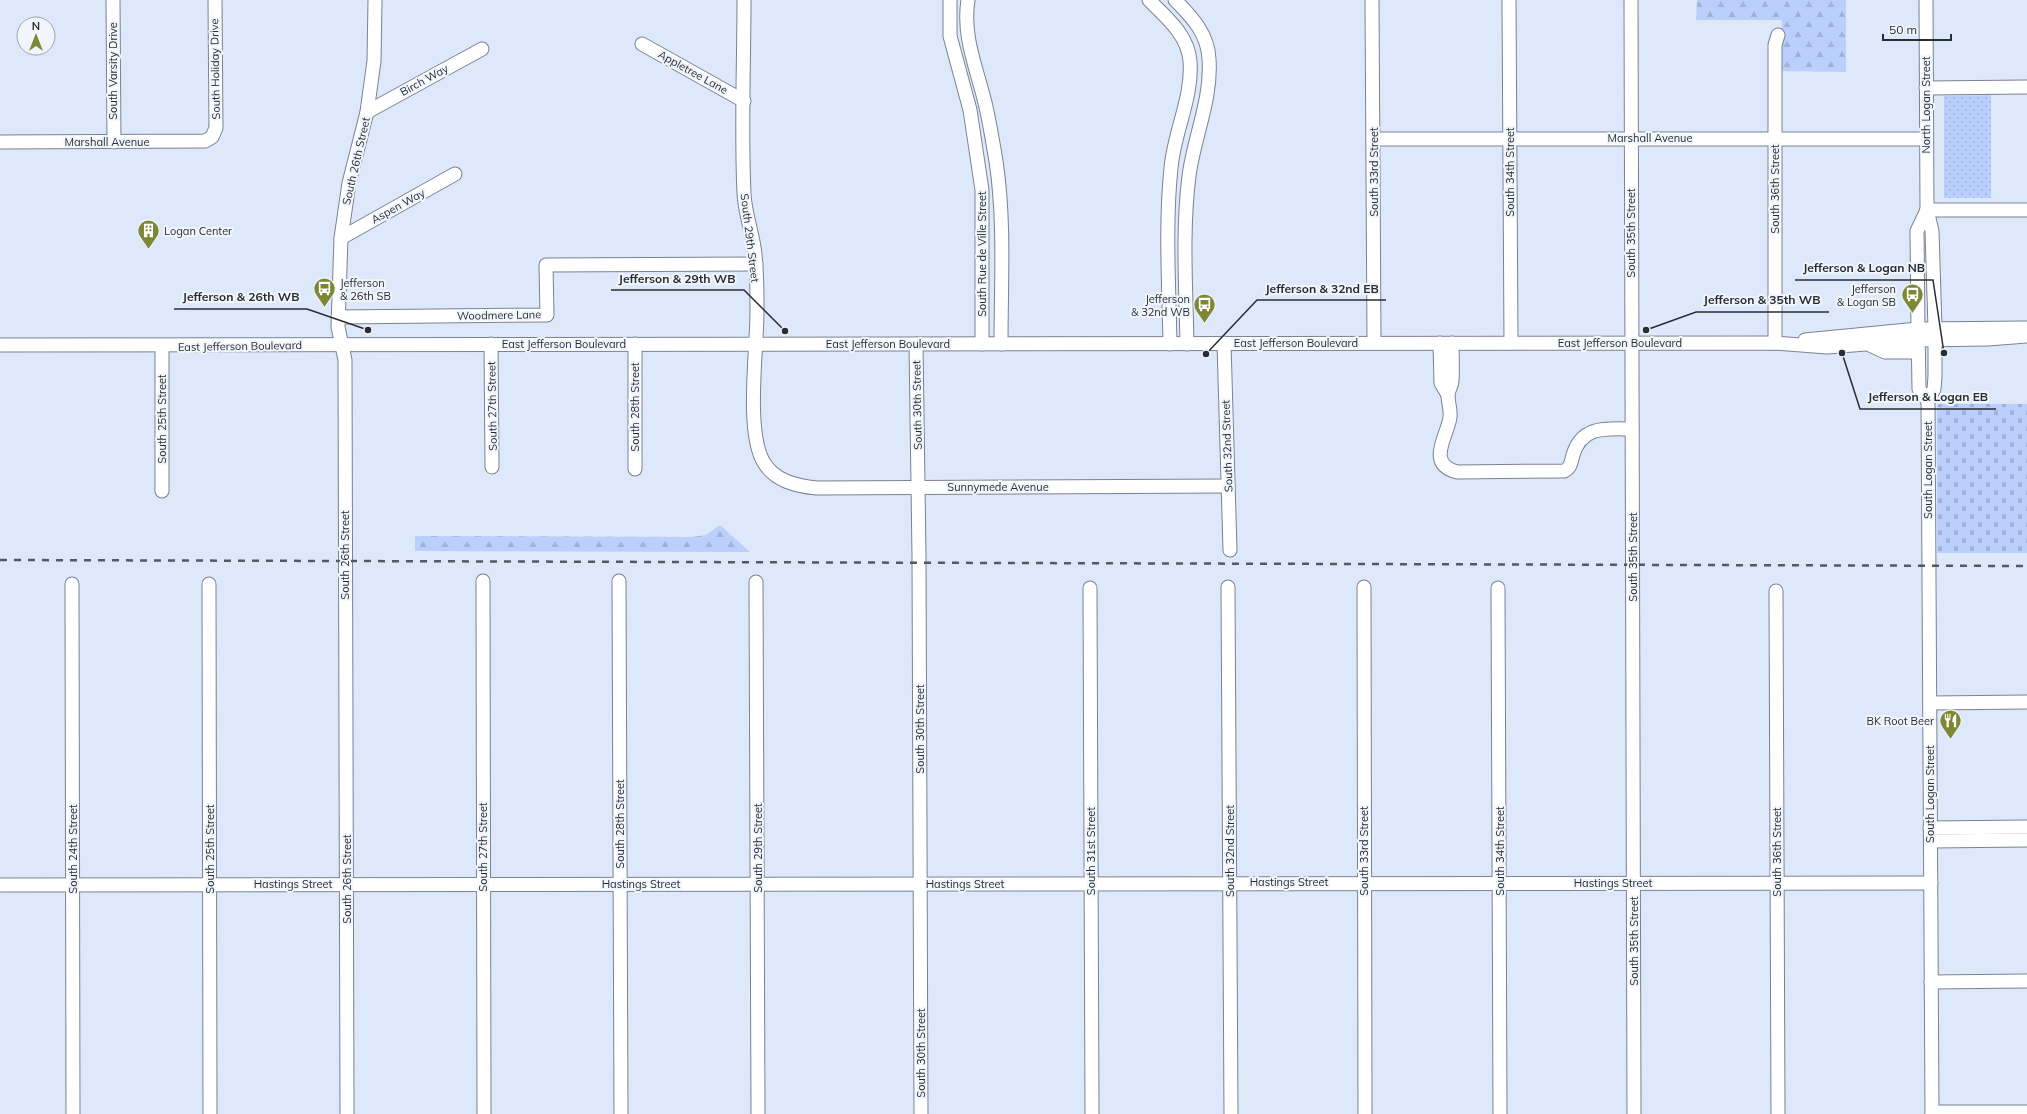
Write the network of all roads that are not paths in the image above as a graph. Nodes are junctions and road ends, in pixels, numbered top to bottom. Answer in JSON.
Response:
{"nodes":[{"id":1,"x":113,"y":0,"type":"edge"},
{"id":2,"x":215,"y":0,"type":"edge"},
{"id":3,"x":950,"y":0,"type":"edge"},
{"id":4,"x":968,"y":0,"type":"edge"},
{"id":5,"x":1149,"y":0,"type":"edge"},
{"id":6,"x":1175,"y":0,"type":"edge"},
{"id":7,"x":1372,"y":0,"type":"edge"},
{"id":8,"x":1509,"y":0,"type":"edge"},
{"id":9,"x":1632,"y":0,"type":"edge"},
{"id":10,"x":1926,"y":0,"type":"edge"},
{"id":11,"x":377,"y":1,"type":"edge"},
{"id":12,"x":742,"y":1,"type":"edge"},
{"id":13,"x":1778,"y":35,"type":"dead end"},
{"id":14,"x":642,"y":44,"type":"dead end"},
{"id":15,"x":482,"y":49,"type":"dead end"},
{"id":16,"x":2027,"y":87,"type":"edge"},
{"id":17,"x":1926,"y":88,"type":"junction"},
{"id":18,"x":744,"y":101,"type":"junction"},
{"id":19,"x":368,"y":112,"type":"junction"},
{"id":20,"x":212,"y":137,"type":"joint"},
{"id":21,"x":1510,"y":138,"type":"junction"},
{"id":22,"x":1630,"y":138,"type":"junction"},
{"id":23,"x":1776,"y":138,"type":"junction"},
{"id":24,"x":1373,"y":139,"type":"junction"},
{"id":25,"x":1926,"y":139,"type":"junction"},
{"id":26,"x":0,"y":142,"type":"edge"},
{"id":27,"x":114,"y":142,"type":"junction"},
{"id":28,"x":455,"y":174,"type":"dead end"},
{"id":29,"x":1927,"y":210,"type":"junction"},
{"id":30,"x":2027,"y":210,"type":"edge"},
{"id":31,"x":341,"y":238,"type":"junction"},
{"id":32,"x":756,"y":264,"type":"junction"},
{"id":33,"x":338,"y":317,"type":"junction"},
{"id":34,"x":2027,"y":328,"type":"edge"},
{"id":35,"x":1935,"y":334,"type":"junction"},
{"id":36,"x":2027,"y":336,"type":"edge"},
{"id":37,"x":1918,"y":340,"type":"junction"},
{"id":38,"x":1224,"y":343,"type":"junction"},
{"id":39,"x":1374,"y":343,"type":"junction"},
{"id":40,"x":1446,"y":343,"type":"junction"},
{"id":41,"x":1511,"y":343,"type":"junction"},
{"id":42,"x":1632,"y":343,"type":"junction"},
{"id":43,"x":1775,"y":343,"type":"junction"},
{"id":44,"x":491,"y":344,"type":"junction"},
{"id":45,"x":635,"y":344,"type":"junction"},
{"id":46,"x":756,"y":344,"type":"junction"},
{"id":47,"x":916,"y":344,"type":"junction"},
{"id":48,"x":982,"y":344,"type":"junction"},
{"id":49,"x":1001,"y":344,"type":"junction"},
{"id":50,"x":1170,"y":344,"type":"junction"},
{"id":51,"x":1187,"y":344,"type":"junction"},
{"id":52,"x":0,"y":345,"type":"edge"},
{"id":53,"x":342,"y":345,"type":"junction"},
{"id":54,"x":162,"y":346,"type":"junction"},
{"id":55,"x":1928,"y":401,"type":"junction"},
{"id":56,"x":1632,"y":429,"type":"junction"},
{"id":57,"x":492,"y":467,"type":"dead end"},
{"id":58,"x":635,"y":469,"type":"dead end"},
{"id":59,"x":771,"y":472,"type":"joint"},
{"id":60,"x":1228,"y":486,"type":"junction"},
{"id":61,"x":918,"y":487,"type":"junction"},
{"id":62,"x":162,"y":491,"type":"dead end"},
{"id":63,"x":1230,"y":550,"type":"dead end"},
{"id":64,"x":483,"y":580,"type":"dead end"},
{"id":65,"x":619,"y":581,"type":"dead end"},
{"id":66,"x":756,"y":582,"type":"dead end"},
{"id":67,"x":72,"y":584,"type":"dead end"},
{"id":68,"x":209,"y":584,"type":"dead end"},
{"id":69,"x":1228,"y":587,"type":"dead end"},
{"id":70,"x":1090,"y":588,"type":"dead end"},
{"id":71,"x":1364,"y":588,"type":"dead end"},
{"id":72,"x":1498,"y":588,"type":"dead end"},
{"id":73,"x":1776,"y":591,"type":"dead end"},
{"id":74,"x":2027,"y":702,"type":"edge"},
{"id":75,"x":1930,"y":703,"type":"junction"},
{"id":76,"x":2027,"y":827,"type":"edge"},
{"id":77,"x":1930,"y":834,"type":"junction"},
{"id":78,"x":2027,"y":840,"type":"edge"},
{"id":79,"x":1365,"y":882,"type":"junction"},
{"id":80,"x":1778,"y":882,"type":"junction"},
{"id":81,"x":1230,"y":883,"type":"junction"},
{"id":82,"x":1500,"y":883,"type":"junction"},
{"id":83,"x":1634,"y":883,"type":"junction"},
{"id":84,"x":1931,"y":883,"type":"junction"},
{"id":85,"x":347,"y":884,"type":"junction"},
{"id":86,"x":483,"y":884,"type":"junction"},
{"id":87,"x":620,"y":884,"type":"junction"},
{"id":88,"x":758,"y":884,"type":"junction"},
{"id":89,"x":921,"y":884,"type":"junction"},
{"id":90,"x":1091,"y":884,"type":"junction"},
{"id":91,"x":0,"y":885,"type":"edge"},
{"id":92,"x":73,"y":885,"type":"junction"},
{"id":93,"x":210,"y":885,"type":"junction"},
{"id":94,"x":2027,"y":981,"type":"edge"},
{"id":95,"x":1931,"y":982,"type":"junction"},
{"id":96,"x":2027,"y":1112,"type":"edge"},
{"id":97,"x":1932,"y":1113,"type":"edge"},
{"id":98,"x":73,"y":1114,"type":"edge"},
{"id":99,"x":210,"y":1114,"type":"edge"},
{"id":100,"x":347,"y":1114,"type":"edge"},
{"id":101,"x":484,"y":1114,"type":"edge"},
{"id":102,"x":621,"y":1114,"type":"edge"},
{"id":103,"x":758,"y":1114,"type":"edge"},
{"id":104,"x":921,"y":1114,"type":"edge"},
{"id":105,"x":1092,"y":1114,"type":"edge"},
{"id":106,"x":1231,"y":1114,"type":"edge"},
{"id":107,"x":1365,"y":1114,"type":"edge"},
{"id":108,"x":1500,"y":1114,"type":"edge"},
{"id":109,"x":1634,"y":1114,"type":"edge"},
{"id":110,"x":1778,"y":1114,"type":"edge"}],
"edges":[{"from":1,"to":27,"type":"street","name":"South Varsity Drive"},
{"from":2,"to":20,"type":"street","name":"South Holiday Drive"},
{"from":3,"to":48,"type":"street","name":"South Rue de Ville Street"},
{"from":4,"to":49,"type":"street","name":"South Rue de Ville Street"},
{"from":5,"to":50,"type":"street"},
{"from":6,"to":51,"type":"street"},
{"from":7,"to":24,"type":"street","name":"South 33rd Street"},
{"from":8,"to":21,"type":"street","name":"South 34th Street"},
{"from":9,"to":22,"type":"street","name":"South 35th Street"},
{"from":10,"to":17,"type":"street","name":"North Logan Street"},
{"from":11,"to":19,"type":"street","name":"South 26th Street"},
{"from":12,"to":18,"type":"street","name":"South 29th Street"},
{"from":13,"to":23,"type":"street","name":"South 36th Street"},
{"from":14,"to":18,"type":"street","name":"Appletree Lane"},
{"from":15,"to":19,"type":"street","name":"Birch Way"},
{"from":16,"to":17,"type":"street"},
{"from":17,"to":25,"type":"street","name":"North Logan Street"},
{"from":18,"to":32,"type":"street","name":"South 29th Street"},
{"from":19,"to":31,"type":"street","name":"South 26th Street"},
{"from":20,"to":27,"type":"street","name":"Marshall Avenue"},
{"from":21,"to":22,"type":"street","name":"Marshall Avenue"},
{"from":21,"to":24,"type":"street","name":"Marshall Avenue"},
{"from":21,"to":41,"type":"street","name":"South 34th Street"},
{"from":22,"to":23,"type":"street","name":"Marshall Avenue"},
{"from":22,"to":42,"type":"street","name":"South 35th Street"},
{"from":23,"to":25,"type":"street","name":"Marshall Avenue"},
{"from":23,"to":43,"type":"street","name":"South 36th Street"},
{"from":24,"to":39,"type":"street","name":"South 33rd Street"},
{"from":25,"to":29,"type":"street","name":"North Logan Street"},
{"from":26,"to":27,"type":"street","name":"Marshall Avenue"},
{"from":28,"to":31,"type":"street","name":"Aspen Way"},
{"from":29,"to":30,"type":"street"},
{"from":29,"to":35,"type":"street","name":"North Logan Street"},
{"from":29,"to":37,"type":"street","name":"North Logan Street"},
{"from":31,"to":33,"type":"street","name":"South 26th Street"},
{"from":32,"to":33,"type":"street","name":"Woodmere Lane"},
{"from":32,"to":46,"type":"street","name":"South 29th Street"},
{"from":33,"to":53,"type":"street","name":"South 26th Street"},
{"from":34,"to":35,"type":"street"},
{"from":35,"to":36,"type":"street"},
{"from":35,"to":37,"type":"street","name":"East Jefferson Boulevard"},
{"from":35,"to":55,"type":"street","name":"South Logan Street"},
{"from":37,"to":43,"type":"street","name":"East Jefferson Boulevard"},
{"from":37,"to":43,"type":"street","name":"East Jefferson Boulevard"},
{"from":37,"to":55,"type":"street","name":"South Logan Street"},
{"from":38,"to":39,"type":"street","name":"East Jefferson Boulevard"},
{"from":38,"to":51,"type":"street","name":"East Jefferson Boulevard"},
{"from":38,"to":60,"type":"street","name":"South 32nd Street"},
{"from":39,"to":40,"type":"street","name":"East Jefferson Boulevard"},
{"from":40,"to":41,"type":"street","name":"East Jefferson Boulevard"},
{"from":40,"to":56,"type":"street"},
{"from":41,"to":42,"type":"street","name":"East Jefferson Boulevard"},
{"from":42,"to":43,"type":"street","name":"East Jefferson Boulevard"},
{"from":42,"to":56,"type":"street","name":"South 35th Street"},
{"from":44,"to":45,"type":"street","name":"East Jefferson Boulevard"},
{"from":44,"to":53,"type":"street","name":"East Jefferson Boulevard"},
{"from":44,"to":57,"type":"street","name":"South 27th Street"},
{"from":45,"to":46,"type":"street","name":"East Jefferson Boulevard"},
{"from":45,"to":58,"type":"street","name":"South 28th Street"},
{"from":46,"to":47,"type":"street","name":"East Jefferson Boulevard"},
{"from":46,"to":59,"type":"street","name":"South 29th Street"},
{"from":47,"to":48,"type":"street","name":"East Jefferson Boulevard"},
{"from":47,"to":61,"type":"street","name":"South 30th Street"},
{"from":48,"to":49,"type":"street","name":"East Jefferson Boulevard"},
{"from":49,"to":50,"type":"street","name":"East Jefferson Boulevard"},
{"from":50,"to":51,"type":"street","name":"East Jefferson Boulevard"},
{"from":52,"to":54,"type":"street","name":"East Jefferson Boulevard"},
{"from":53,"to":54,"type":"street","name":"East Jefferson Boulevard"},
{"from":53,"to":85,"type":"street","name":"South 26th Street"},
{"from":54,"to":62,"type":"street","name":"South 25th Street"},
{"from":55,"to":75,"type":"street","name":"South Logan Street"},
{"from":56,"to":83,"type":"street","name":"South 35th Street"},
{"from":59,"to":61,"type":"street","name":"Sunnymede Avenue"},
{"from":60,"to":61,"type":"street","name":"Sunnymede Avenue"},
{"from":60,"to":63,"type":"street","name":"South 32nd Street"},
{"from":61,"to":89,"type":"street","name":"South 30th Street"},
{"from":64,"to":86,"type":"street","name":"South 27th Street"},
{"from":65,"to":87,"type":"street","name":"South 28th Street"},
{"from":66,"to":88,"type":"street","name":"South 29th Street"},
{"from":67,"to":92,"type":"street","name":"South 24th Street"},
{"from":68,"to":93,"type":"street","name":"South 25th Street"},
{"from":69,"to":81,"type":"street","name":"South 32nd Street"},
{"from":70,"to":90,"type":"street","name":"South 31st Street"},
{"from":71,"to":79,"type":"street","name":"South 33rd Street"},
{"from":72,"to":82,"type":"street","name":"South 34th Street"},
{"from":73,"to":80,"type":"street","name":"South 36th Street"},
{"from":74,"to":75,"type":"street"},
{"from":75,"to":77,"type":"street","name":"South Logan Street"},
{"from":76,"to":77,"type":"street"},
{"from":77,"to":78,"type":"street"},
{"from":77,"to":84,"type":"street","name":"South Logan Street"},
{"from":79,"to":81,"type":"street","name":"Hastings Street"},
{"from":79,"to":82,"type":"street","name":"Hastings Street"},
{"from":79,"to":107,"type":"street","name":"South 33rd Street"},
{"from":80,"to":83,"type":"street","name":"Hastings Street"},
{"from":80,"to":84,"type":"street","name":"Hastings Street"},
{"from":80,"to":110,"type":"street","name":"South 36th Street"},
{"from":81,"to":90,"type":"street","name":"Hastings Street"},
{"from":81,"to":106,"type":"street","name":"South 32nd Street"},
{"from":82,"to":83,"type":"street","name":"Hastings Street"},
{"from":82,"to":108,"type":"street","name":"South 34th Street"},
{"from":83,"to":109,"type":"street","name":"South 35th Street"},
{"from":84,"to":95,"type":"street","name":"South Logan Street"},
{"from":85,"to":86,"type":"street","name":"Hastings Street"},
{"from":85,"to":93,"type":"street","name":"Hastings Street"},
{"from":85,"to":100,"type":"street","name":"South 26th Street"},
{"from":86,"to":87,"type":"street","name":"Hastings Street"},
{"from":86,"to":101,"type":"street","name":"South 27th Street"},
{"from":87,"to":88,"type":"street","name":"Hastings Street"},
{"from":87,"to":102,"type":"street","name":"South 28th Street"},
{"from":88,"to":89,"type":"street","name":"Hastings Street"},
{"from":88,"to":103,"type":"street","name":"South 29th Street"},
{"from":89,"to":90,"type":"street","name":"Hastings Street"},
{"from":89,"to":104,"type":"street","name":"South 30th Street"},
{"from":90,"to":105,"type":"street","name":"South 31st Street"},
{"from":91,"to":92,"type":"street","name":"Hastings Street"},
{"from":92,"to":93,"type":"street","name":"Hastings Street"},
{"from":92,"to":98,"type":"street","name":"South 24th Street"},
{"from":93,"to":99,"type":"street","name":"South 25th Street"},
{"from":94,"to":95,"type":"street"},
{"from":95,"to":97,"type":"street","name":"South Logan Street"},
{"from":96,"to":97,"type":"street"}]}
